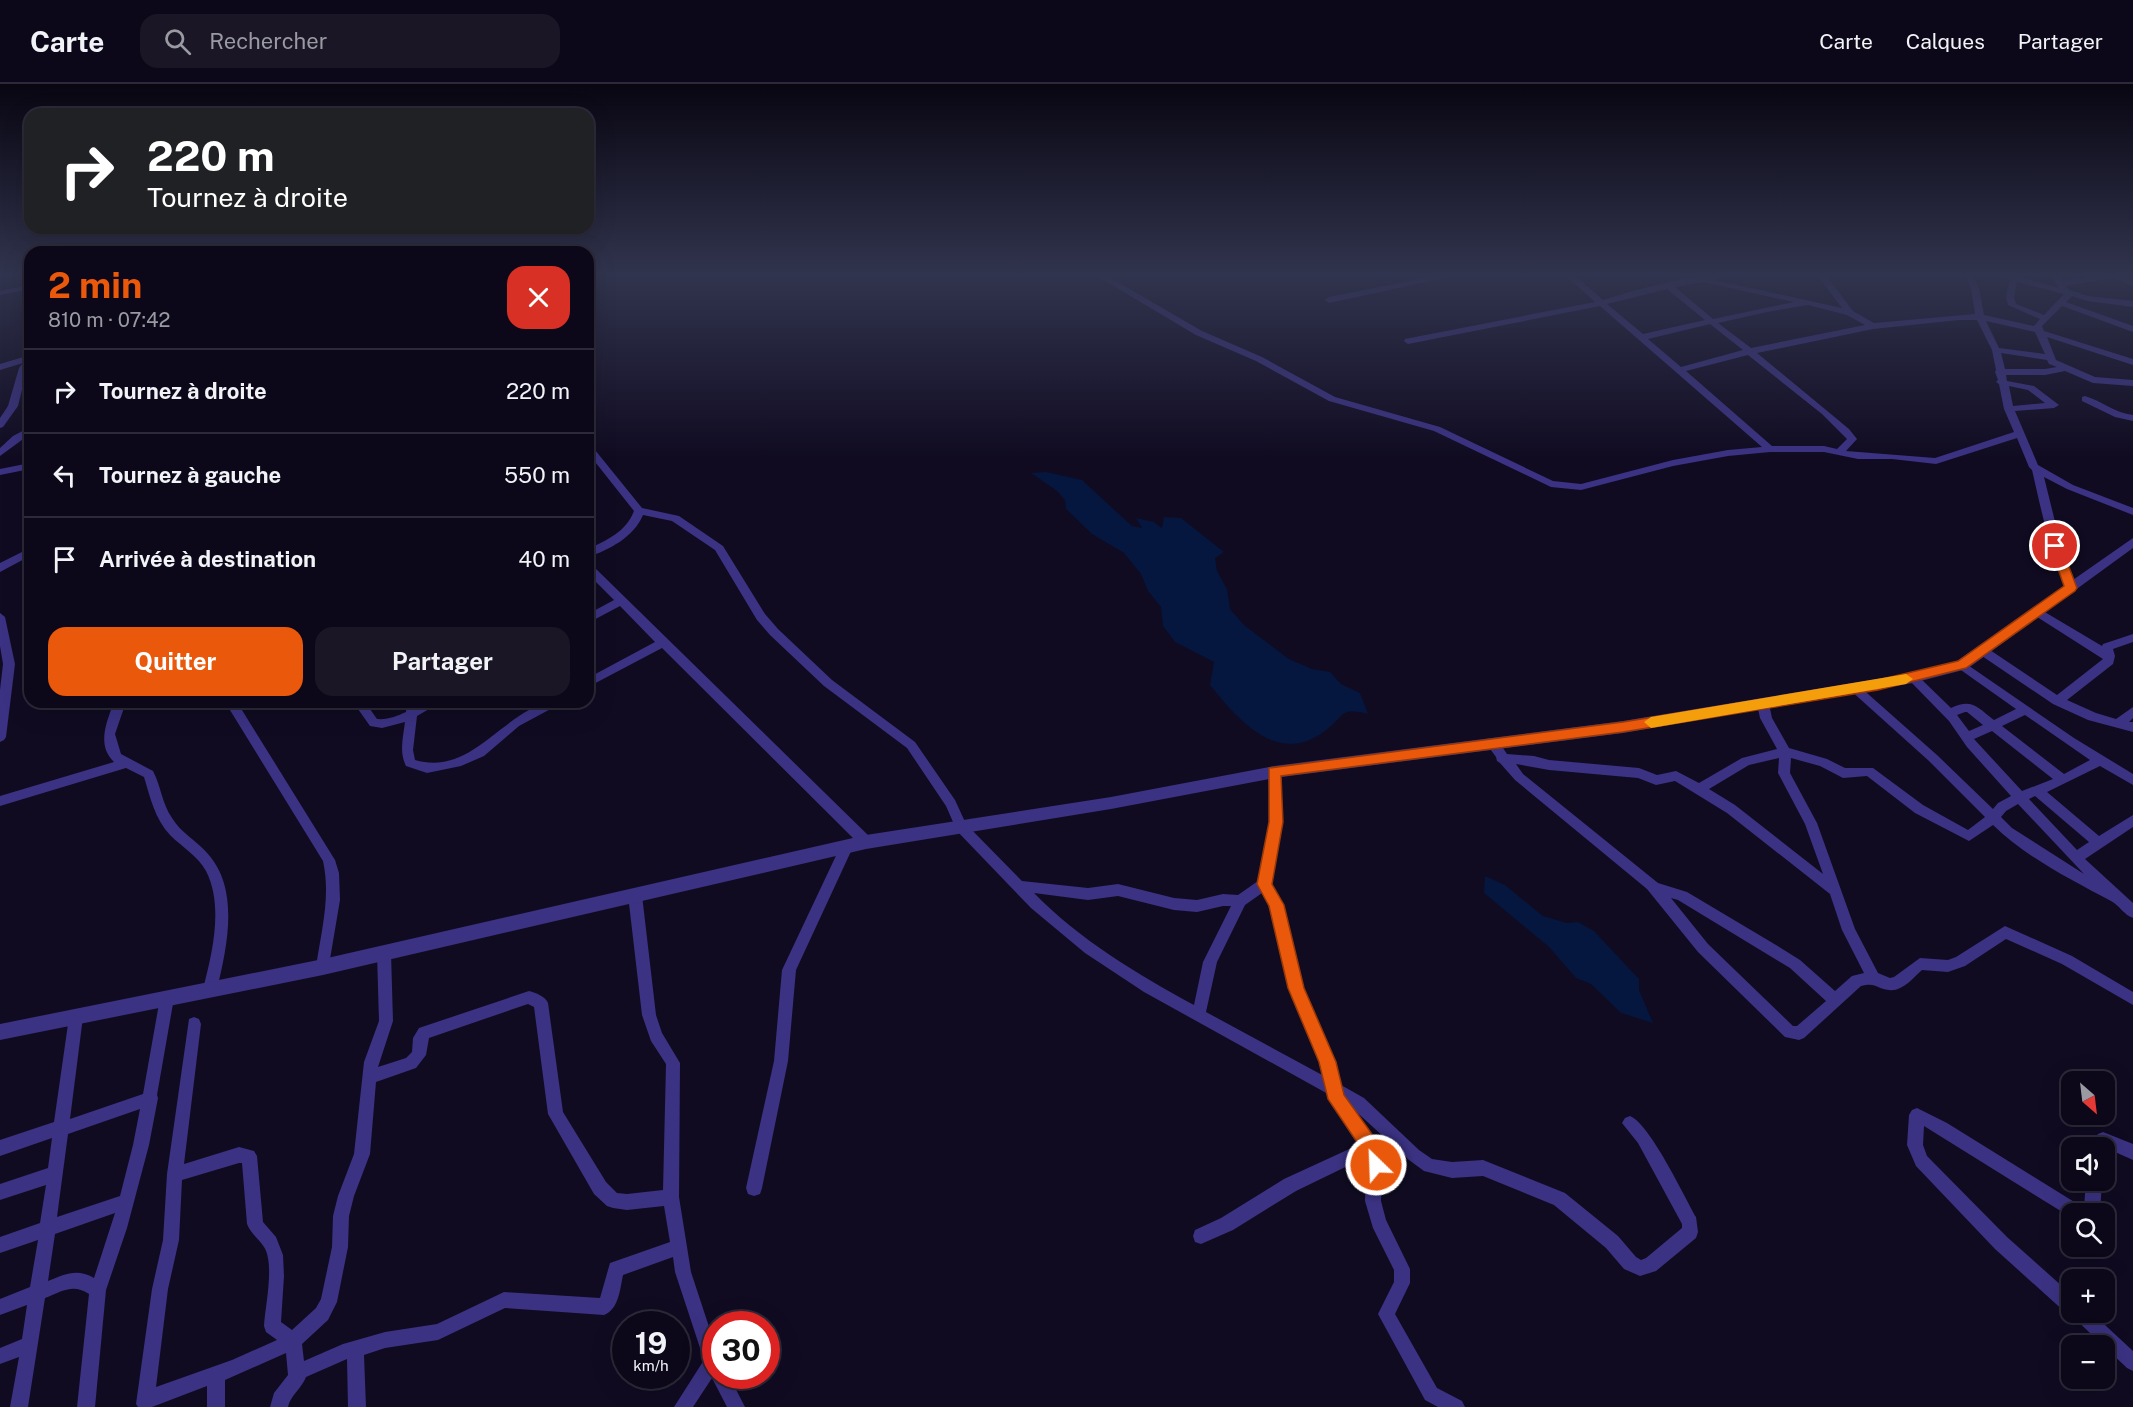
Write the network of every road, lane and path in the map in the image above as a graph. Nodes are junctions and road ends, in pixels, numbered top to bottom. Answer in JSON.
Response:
{"nodes":[{"id":1,"x":1203,"y":335,"type":"edge"},
{"id":2,"x":1440,"y":335,"type":"edge"},
{"id":3,"x":1640,"y":335,"type":"edge"},
{"id":4,"x":1655,"y":335,"type":"edge"},
{"id":5,"x":1727,"y":335,"type":"edge"},
{"id":6,"x":1830,"y":335,"type":"edge"},
{"id":7,"x":1989,"y":335,"type":"edge"},
{"id":8,"x":2041,"y":335,"type":"edge"},
{"id":9,"x":2050,"y":335,"type":"edge"},
{"id":10,"x":1643,"y":337,"type":"junction"},
{"id":11,"x":1408,"y":341,"type":"dead end"},
{"id":12,"x":1996,"y":350,"type":"junction"},
{"id":13,"x":1751,"y":351,"type":"junction"},
{"id":14,"x":2051,"y":358,"type":"junction"},
{"id":15,"x":24,"y":360,"type":"edge"},
{"id":16,"x":2133,"y":362,"type":"edge"},
{"id":17,"x":0,"y":366,"type":"edge"},
{"id":18,"x":24,"y":367,"type":"edge"},
{"id":19,"x":2062,"y":369,"type":"junction"},
{"id":20,"x":1681,"y":370,"type":"junction"},
{"id":21,"x":2000,"y":377,"type":"junction"},
{"id":22,"x":2129,"y":382,"type":"edge"},
{"id":23,"x":2133,"y":392,"type":"edge"},
{"id":24,"x":24,"y":394,"type":"edge"},
{"id":25,"x":16,"y":396,"type":"junction"},
{"id":26,"x":2085,"y":399,"type":"dead end"},
{"id":27,"x":2009,"y":409,"type":"junction"},
{"id":28,"x":2133,"y":418,"type":"edge"},
{"id":29,"x":0,"y":425,"type":"edge"},
{"id":30,"x":24,"y":433,"type":"edge"},
{"id":31,"x":2019,"y":434,"type":"junction"},
{"id":32,"x":1770,"y":449,"type":"junction"},
{"id":33,"x":1839,"y":452,"type":"junction"},
{"id":34,"x":0,"y":453,"type":"edge"},
{"id":35,"x":594,"y":455,"type":"edge"},
{"id":36,"x":24,"y":467,"type":"edge"},
{"id":37,"x":2037,"y":469,"type":"junction"},
{"id":38,"x":0,"y":472,"type":"edge"},
{"id":39,"x":639,"y":511,"type":"junction"},
{"id":40,"x":2133,"y":512,"type":"edge"},
{"id":41,"x":2130,"y":548,"type":"edge"},
{"id":42,"x":594,"y":550,"type":"edge"},
{"id":43,"x":24,"y":555,"type":"edge"},
{"id":44,"x":0,"y":568,"type":"edge"},
{"id":45,"x":594,"y":574,"type":"edge"},
{"id":46,"x":2071,"y":588,"type":"junction"},
{"id":47,"x":621,"y":601,"type":"junction"},
{"id":48,"x":2038,"y":612,"type":"junction"},
{"id":49,"x":594,"y":616,"type":"edge"},
{"id":50,"x":0,"y":619,"type":"edge"},
{"id":51,"x":2133,"y":638,"type":"edge"},
{"id":52,"x":662,"y":643,"type":"junction"},
{"id":53,"x":1983,"y":651,"type":"junction"},
{"id":54,"x":2109,"y":657,"type":"junction"},
{"id":55,"x":1962,"y":664,"type":"junction"},
{"id":56,"x":5,"y":666,"type":"edge"},
{"id":57,"x":1913,"y":678,"type":"junction"},
{"id":58,"x":594,"y":680,"type":"edge"},
{"id":59,"x":1855,"y":689,"type":"junction"},
{"id":60,"x":2057,"y":701,"type":"junction"},
{"id":61,"x":1763,"y":704,"type":"junction"},
{"id":62,"x":118,"y":708,"type":"edge"},
{"id":63,"x":235,"y":708,"type":"edge"},
{"id":64,"x":363,"y":708,"type":"edge"},
{"id":65,"x":412,"y":708,"type":"edge"},
{"id":66,"x":413,"y":708,"type":"edge"},
{"id":67,"x":543,"y":708,"type":"edge"},
{"id":68,"x":2026,"y":710,"type":"junction"},
{"id":69,"x":2133,"y":711,"type":"edge"},
{"id":70,"x":1949,"y":714,"type":"junction"},
{"id":71,"x":2119,"y":724,"type":"junction"},
{"id":72,"x":1994,"y":726,"type":"junction"},
{"id":73,"x":2133,"y":727,"type":"edge"},
{"id":74,"x":0,"y":737,"type":"edge"},
{"id":75,"x":1966,"y":738,"type":"junction"},
{"id":76,"x":1491,"y":742,"type":"junction"},
{"id":77,"x":1785,"y":752,"type":"junction"},
{"id":78,"x":1501,"y":758,"type":"junction"},
{"id":79,"x":2100,"y":760,"type":"junction"},
{"id":80,"x":125,"y":763,"type":"junction"},
{"id":81,"x":1274,"y":772,"type":"junction"},
{"id":82,"x":2063,"y":780,"type":"junction"},
{"id":83,"x":2133,"y":780,"type":"edge"},
{"id":84,"x":1699,"y":789,"type":"junction"},
{"id":85,"x":2037,"y":791,"type":"junction"},
{"id":86,"x":2019,"y":797,"type":"junction"},
{"id":87,"x":0,"y":801,"type":"edge"},
{"id":88,"x":1994,"y":818,"type":"junction"},
{"id":89,"x":2133,"y":820,"type":"edge"},
{"id":90,"x":962,"y":827,"type":"junction"},
{"id":91,"x":866,"y":842,"type":"junction"},
{"id":92,"x":2098,"y":843,"type":"junction"},
{"id":93,"x":847,"y":847,"type":"junction"},
{"id":94,"x":2076,"y":858,"type":"junction"},
{"id":95,"x":1264,"y":884,"type":"junction"},
{"id":96,"x":1020,"y":886,"type":"junction"},
{"id":97,"x":1656,"y":888,"type":"junction"},
{"id":98,"x":1832,"y":889,"type":"junction"},
{"id":99,"x":635,"y":895,"type":"junction"},
{"id":100,"x":2112,"y":896,"type":"junction"},
{"id":101,"x":1240,"y":901,"type":"junction"},
{"id":102,"x":2133,"y":912,"type":"edge"},
{"id":103,"x":384,"y":953,"type":"junction"},
{"id":104,"x":323,"y":968,"type":"junction"},
{"id":105,"x":1873,"y":977,"type":"junction"},
{"id":106,"x":210,"y":990,"type":"junction"},
{"id":107,"x":167,"y":998,"type":"junction"},
{"id":108,"x":2133,"y":999,"type":"edge"},
{"id":109,"x":1835,"y":1000,"type":"junction"},
{"id":110,"x":1199,"y":1014,"type":"junction"},
{"id":111,"x":76,"y":1017,"type":"junction"},
{"id":112,"x":194,"y":1024,"type":"dead end"},
{"id":113,"x":0,"y":1032,"type":"edge"},
{"id":114,"x":370,"y":1077,"type":"junction"},
{"id":115,"x":1336,"y":1090,"type":"junction"},
{"id":116,"x":151,"y":1098,"type":"junction"},
{"id":117,"x":1630,"y":1123,"type":"dead end"},
{"id":118,"x":59,"y":1129,"type":"junction"},
{"id":119,"x":2115,"y":1144,"type":"edge"},
{"id":120,"x":1370,"y":1147,"type":"junction"},
{"id":121,"x":0,"y":1148,"type":"edge"},
{"id":122,"x":2133,"y":1152,"type":"edge"},
{"id":123,"x":54,"y":1173,"type":"junction"},
{"id":124,"x":175,"y":1174,"type":"junction"},
{"id":125,"x":754,"y":1188,"type":"dead end"},
{"id":126,"x":0,"y":1192,"type":"edge"},
{"id":127,"x":671,"y":1197,"type":"junction"},
{"id":128,"x":125,"y":1202,"type":"junction"},
{"id":129,"x":2062,"y":1203,"type":"edge"},
{"id":130,"x":47,"y":1230,"type":"junction"},
{"id":131,"x":1201,"y":1236,"type":"dead end"},
{"id":132,"x":0,"y":1245,"type":"edge"},
{"id":133,"x":679,"y":1247,"type":"junction"},
{"id":134,"x":98,"y":1290,"type":"junction"},
{"id":135,"x":37,"y":1292,"type":"junction"},
{"id":136,"x":2061,"y":1297,"type":"edge"},
{"id":137,"x":0,"y":1307,"type":"edge"},
{"id":138,"x":2090,"y":1323,"type":"edge"},
{"id":139,"x":702,"y":1328,"type":"edge"},
{"id":140,"x":293,"y":1341,"type":"junction"},
{"id":141,"x":29,"y":1345,"type":"junction"},
{"id":142,"x":355,"y":1350,"type":"junction"},
{"id":143,"x":0,"y":1356,"type":"edge"},
{"id":144,"x":2133,"y":1362,"type":"edge"},
{"id":145,"x":298,"y":1372,"type":"junction"},
{"id":146,"x":216,"y":1374,"type":"junction"},
{"id":147,"x":702,"y":1385,"type":"edge"},
{"id":148,"x":727,"y":1389,"type":"edge"},
{"id":149,"x":145,"y":1403,"type":"edge"},
{"id":150,"x":18,"y":1406,"type":"edge"},
{"id":151,"x":86,"y":1407,"type":"edge"},
{"id":152,"x":216,"y":1407,"type":"edge"},
{"id":153,"x":279,"y":1407,"type":"edge"},
{"id":154,"x":357,"y":1407,"type":"edge"},
{"id":155,"x":683,"y":1407,"type":"edge"},
{"id":156,"x":736,"y":1407,"type":"edge"},
{"id":157,"x":1456,"y":1407,"type":"edge"}],
"edges":[{"from":1,"to":32,"type":"street"},
{"from":2,"to":11,"type":"street"},
{"from":3,"to":10,"type":"street"},
{"from":4,"to":10,"type":"street"},
{"from":5,"to":13,"type":"street"},
{"from":6,"to":13,"type":"street"},
{"from":7,"to":12,"type":"street"},
{"from":8,"to":14,"type":"street"},
{"from":9,"to":16,"type":"street"},
{"from":10,"to":20,"type":"street"},
{"from":12,"to":14,"type":"street"},
{"from":12,"to":21,"type":"street"},
{"from":13,"to":20,"type":"street"},
{"from":13,"to":33,"type":"street"},
{"from":14,"to":19,"type":"street"},
{"from":15,"to":17,"type":"street"},
{"from":18,"to":25,"type":"street"},
{"from":19,"to":21,"type":"street"},
{"from":19,"to":22,"type":"street"},
{"from":20,"to":32,"type":"street"},
{"from":21,"to":27,"type":"street"},
{"from":21,"to":27,"type":"street"},
{"from":22,"to":23,"type":"street"},
{"from":24,"to":25,"type":"street"},
{"from":25,"to":29,"type":"street"},
{"from":26,"to":28,"type":"street"},
{"from":27,"to":31,"type":"street"},
{"from":30,"to":34,"type":"street"},
{"from":31,"to":33,"type":"street"},
{"from":31,"to":37,"type":"street"},
{"from":32,"to":33,"type":"street"},
{"from":35,"to":39,"type":"street"},
{"from":36,"to":38,"type":"street"},
{"from":37,"to":40,"type":"street"},
{"from":37,"to":46,"type":"street"},
{"from":39,"to":42,"type":"street"},
{"from":39,"to":90,"type":"street"},
{"from":41,"to":46,"type":"street"},
{"from":43,"to":44,"type":"street"},
{"from":45,"to":47,"type":"street"},
{"from":46,"to":48,"type":"street"},
{"from":47,"to":49,"type":"street"},
{"from":47,"to":52,"type":"street"},
{"from":48,"to":53,"type":"street"},
{"from":48,"to":54,"type":"street"},
{"from":50,"to":56,"type":"street"},
{"from":51,"to":54,"type":"street"},
{"from":52,"to":58,"type":"street"},
{"from":52,"to":91,"type":"street"},
{"from":53,"to":55,"type":"street"},
{"from":53,"to":60,"type":"street"},
{"from":54,"to":60,"type":"street"},
{"from":55,"to":57,"type":"street"},
{"from":55,"to":68,"type":"street"},
{"from":56,"to":74,"type":"street"},
{"from":57,"to":59,"type":"street"},
{"from":57,"to":70,"type":"street"},
{"from":59,"to":61,"type":"street"},
{"from":59,"to":88,"type":"street"},
{"from":60,"to":71,"type":"street"},
{"from":61,"to":76,"type":"street"},
{"from":61,"to":77,"type":"street"},
{"from":62,"to":80,"type":"street"},
{"from":63,"to":104,"type":"street"},
{"from":64,"to":65,"type":"street"},
{"from":66,"to":67,"type":"street"},
{"from":68,"to":72,"type":"street"},
{"from":68,"to":79,"type":"street"},
{"from":69,"to":71,"type":"street"},
{"from":70,"to":72,"type":"street"},
{"from":70,"to":75,"type":"street"},
{"from":71,"to":73,"type":"street"},
{"from":72,"to":75,"type":"street"},
{"from":72,"to":82,"type":"street"},
{"from":75,"to":86,"type":"street"},
{"from":76,"to":78,"type":"street"},
{"from":76,"to":81,"type":"street"},
{"from":77,"to":84,"type":"street"},
{"from":77,"to":88,"type":"street"},
{"from":77,"to":98,"type":"street"},
{"from":78,"to":84,"type":"street"},
{"from":78,"to":97,"type":"street"},
{"from":79,"to":82,"type":"street"},
{"from":79,"to":83,"type":"street"},
{"from":80,"to":87,"type":"street"},
{"from":80,"to":106,"type":"street"},
{"from":81,"to":90,"type":"street"},
{"from":81,"to":95,"type":"street"},
{"from":82,"to":85,"type":"street"},
{"from":84,"to":98,"type":"street"},
{"from":85,"to":86,"type":"street"},
{"from":85,"to":92,"type":"street"},
{"from":86,"to":88,"type":"street"},
{"from":86,"to":94,"type":"street"},
{"from":88,"to":100,"type":"street"},
{"from":89,"to":92,"type":"street"},
{"from":90,"to":91,"type":"street"},
{"from":90,"to":96,"type":"street"},
{"from":91,"to":93,"type":"street"},
{"from":92,"to":94,"type":"street"},
{"from":93,"to":99,"type":"street"},
{"from":93,"to":125,"type":"street"},
{"from":94,"to":100,"type":"street"},
{"from":95,"to":101,"type":"street"},
{"from":95,"to":115,"type":"street"},
{"from":96,"to":101,"type":"street"},
{"from":96,"to":110,"type":"street"},
{"from":97,"to":109,"type":"street"},
{"from":97,"to":109,"type":"street"},
{"from":98,"to":105,"type":"street"},
{"from":99,"to":103,"type":"street"},
{"from":99,"to":127,"type":"street"},
{"from":100,"to":102,"type":"street"},
{"from":101,"to":110,"type":"street"},
{"from":103,"to":104,"type":"street"},
{"from":103,"to":114,"type":"street"},
{"from":104,"to":106,"type":"street"},
{"from":105,"to":108,"type":"street"},
{"from":105,"to":109,"type":"street"},
{"from":106,"to":107,"type":"street"},
{"from":107,"to":111,"type":"street"},
{"from":107,"to":116,"type":"street"},
{"from":110,"to":115,"type":"street"},
{"from":111,"to":113,"type":"street"},
{"from":111,"to":118,"type":"street"},
{"from":112,"to":124,"type":"street"},
{"from":114,"to":127,"type":"street"},
{"from":114,"to":140,"type":"street"},
{"from":115,"to":117,"type":"street"},
{"from":115,"to":120,"type":"street"},
{"from":116,"to":118,"type":"street"},
{"from":116,"to":128,"type":"street"},
{"from":118,"to":121,"type":"street"},
{"from":118,"to":123,"type":"street"},
{"from":119,"to":122,"type":"street"},
{"from":120,"to":131,"type":"street"},
{"from":120,"to":157,"type":"street"},
{"from":123,"to":126,"type":"street"},
{"from":123,"to":130,"type":"street"},
{"from":124,"to":140,"type":"street"},
{"from":124,"to":149,"type":"street"},
{"from":127,"to":133,"type":"street"},
{"from":128,"to":130,"type":"street"},
{"from":128,"to":134,"type":"street"},
{"from":129,"to":136,"type":"street"},
{"from":130,"to":132,"type":"street"},
{"from":130,"to":135,"type":"street"},
{"from":133,"to":139,"type":"street"},
{"from":133,"to":142,"type":"street"},
{"from":134,"to":135,"type":"street"},
{"from":134,"to":151,"type":"street"},
{"from":135,"to":137,"type":"street"},
{"from":135,"to":141,"type":"street"},
{"from":138,"to":144,"type":"street"},
{"from":140,"to":145,"type":"street"},
{"from":140,"to":146,"type":"street"},
{"from":141,"to":143,"type":"street"},
{"from":141,"to":150,"type":"street"},
{"from":142,"to":145,"type":"street"},
{"from":142,"to":154,"type":"street"},
{"from":145,"to":153,"type":"street"},
{"from":146,"to":149,"type":"street"},
{"from":146,"to":152,"type":"street"},
{"from":147,"to":155,"type":"street"},
{"from":148,"to":156,"type":"street"}]}
